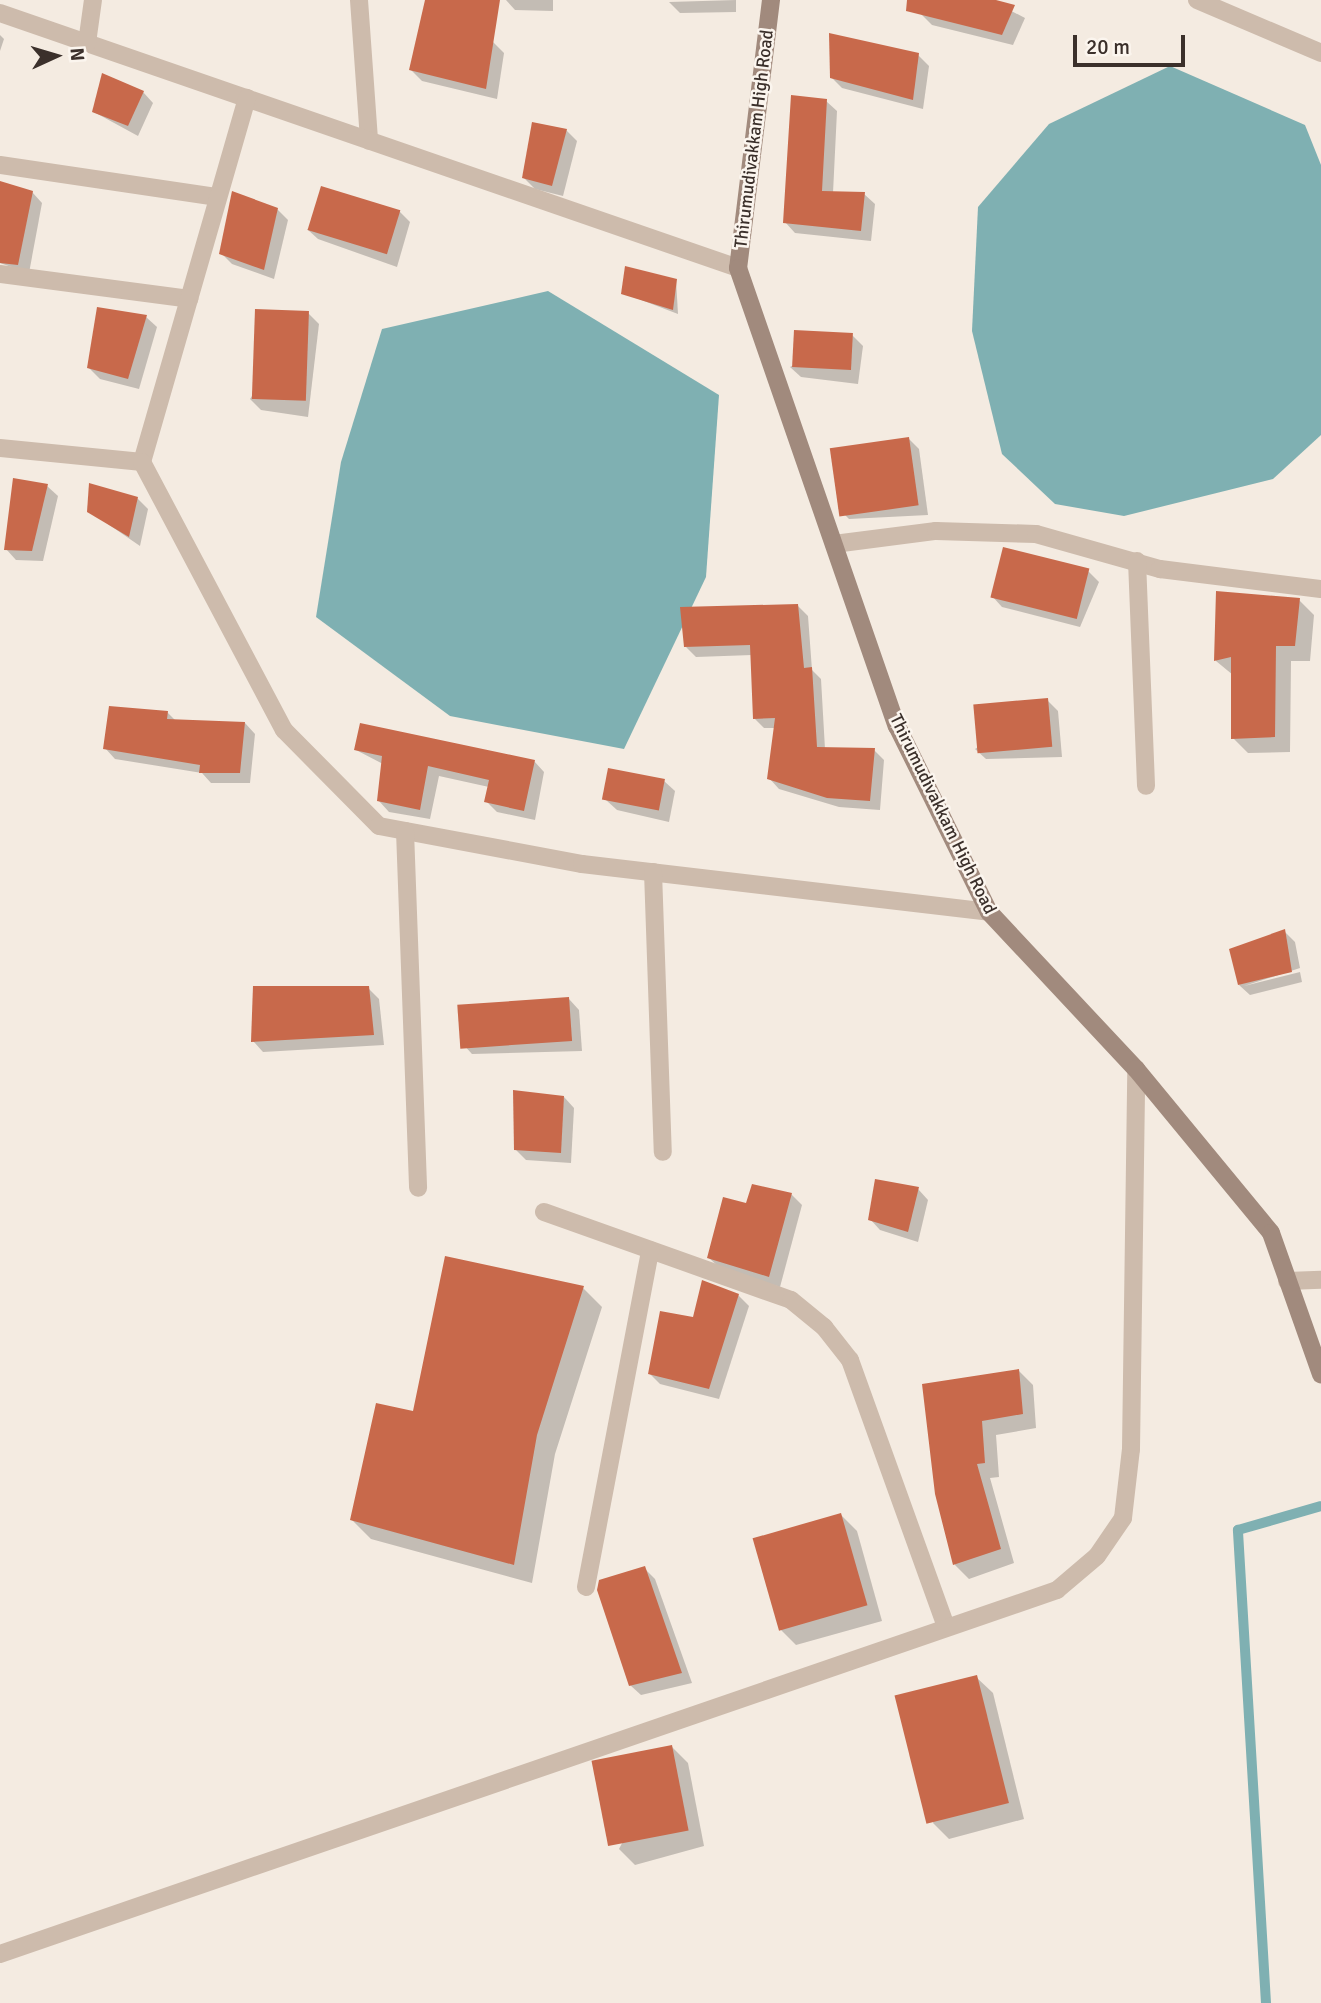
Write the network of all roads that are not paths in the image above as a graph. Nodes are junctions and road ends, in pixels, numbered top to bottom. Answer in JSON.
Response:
{"nodes":[{"id":1,"x":93,"y":0,"type":"edge"},
{"id":2,"x":359,"y":0,"type":"edge"},
{"id":3,"x":771,"y":0,"type":"edge"},
{"id":4,"x":1198,"y":0,"type":"edge"},
{"id":5,"x":0,"y":13,"type":"edge"},
{"id":6,"x":87,"y":43,"type":"junction"},
{"id":7,"x":1321,"y":53,"type":"edge"},
{"id":8,"x":247,"y":98,"type":"junction"},
{"id":9,"x":369,"y":141,"type":"junction"},
{"id":10,"x":0,"y":165,"type":"edge"},
{"id":11,"x":218,"y":197,"type":"junction"},
{"id":12,"x":738,"y":268,"type":"junction"},
{"id":13,"x":0,"y":274,"type":"edge"},
{"id":14,"x":189,"y":299,"type":"junction"},
{"id":15,"x":0,"y":448,"type":"edge"},
{"id":16,"x":142,"y":462,"type":"junction"},
{"id":17,"x":834,"y":544,"type":"junction"},
{"id":18,"x":1137,"y":561,"type":"junction"},
{"id":19,"x":1321,"y":589,"type":"edge"},
{"id":20,"x":1146,"y":786,"type":"dead end"},
{"id":21,"x":405,"y":831,"type":"junction"},
{"id":22,"x":653,"y":872,"type":"junction"},
{"id":23,"x":989,"y":912,"type":"junction"},
{"id":24,"x":1136,"y":1069,"type":"junction"},
{"id":25,"x":663,"y":1152,"type":"dead end"},
{"id":26,"x":418,"y":1188,"type":"dead end"},
{"id":27,"x":544,"y":1212,"type":"dead end"},
{"id":28,"x":650,"y":1250,"type":"junction"},
{"id":29,"x":1321,"y":1280,"type":"edge"},
{"id":30,"x":1287,"y":1281,"type":"junction"},
{"id":31,"x":1321,"y":1374,"type":"edge"},
{"id":32,"x":586,"y":1587,"type":"dead end"},
{"id":33,"x":945,"y":1624,"type":"junction"},
{"id":34,"x":0,"y":1954,"type":"edge"}],
"edges":[{"from":1,"to":6,"type":"street"},
{"from":2,"to":9,"type":"street"},
{"from":3,"to":12,"type":"street","name":"Thirumudivakkam High Road"},
{"from":4,"to":7,"type":"street"},
{"from":5,"to":6,"type":"street"},
{"from":6,"to":8,"type":"street"},
{"from":8,"to":9,"type":"street"},
{"from":8,"to":11,"type":"street"},
{"from":9,"to":12,"type":"street"},
{"from":10,"to":11,"type":"street"},
{"from":11,"to":14,"type":"street"},
{"from":12,"to":17,"type":"street","name":"Thirumudivakkam High Road"},
{"from":13,"to":14,"type":"street"},
{"from":14,"to":16,"type":"street"},
{"from":15,"to":16,"type":"street"},
{"from":16,"to":21,"type":"street"},
{"from":17,"to":18,"type":"street"},
{"from":17,"to":23,"type":"street","name":"Thirumudivakkam High Road"},
{"from":18,"to":19,"type":"street"},
{"from":18,"to":20,"type":"street"},
{"from":21,"to":22,"type":"street"},
{"from":21,"to":26,"type":"street"},
{"from":22,"to":23,"type":"street"},
{"from":22,"to":25,"type":"street"},
{"from":23,"to":24,"type":"street","name":"Thirumudivakkam High Road"},
{"from":24,"to":30,"type":"street","name":"Thirumudivakkam High Road"},
{"from":24,"to":33,"type":"street"},
{"from":27,"to":28,"type":"street"},
{"from":28,"to":32,"type":"street"},
{"from":28,"to":33,"type":"street"},
{"from":29,"to":30,"type":"street"},
{"from":30,"to":31,"type":"street","name":"Thirumudivakkam High Road"},
{"from":33,"to":34,"type":"street"}]}
